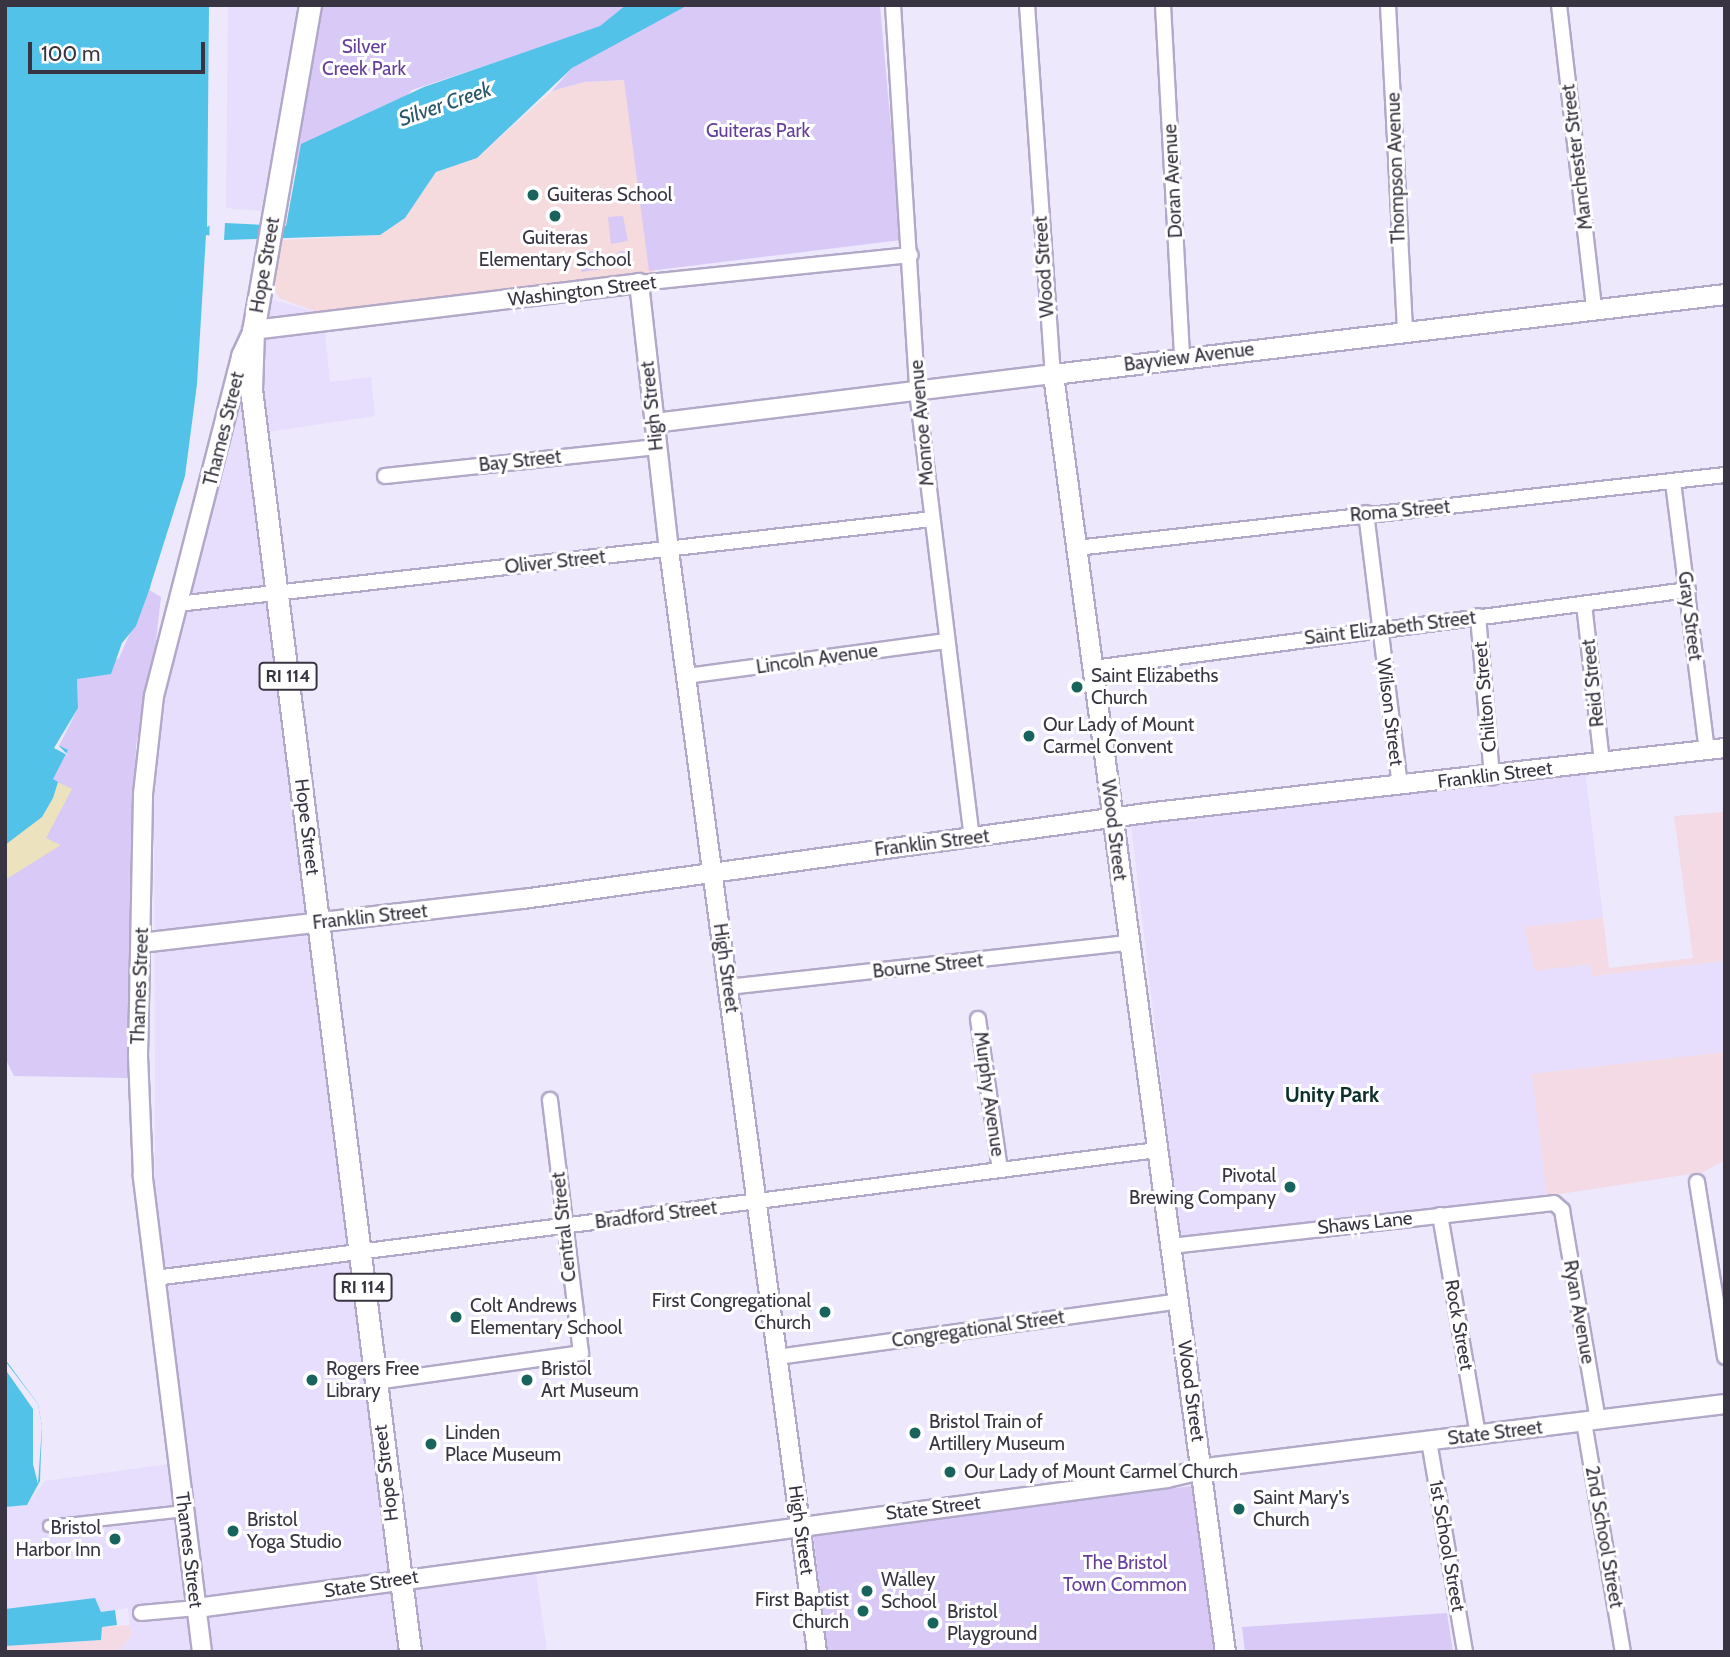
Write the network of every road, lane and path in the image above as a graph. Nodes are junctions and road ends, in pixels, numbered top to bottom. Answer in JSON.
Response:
{"nodes":[{"id":1,"x":310,"y":5,"type":"edge"},
{"id":2,"x":893,"y":5,"type":"edge"},
{"id":3,"x":1027,"y":5,"type":"edge"},
{"id":4,"x":1163,"y":5,"type":"edge"},
{"id":5,"x":1388,"y":5,"type":"edge"},
{"id":6,"x":1559,"y":5,"type":"edge"},
{"id":7,"x":911,"y":255,"type":"junction"},
{"id":8,"x":639,"y":283,"type":"junction"},
{"id":9,"x":1725,"y":294,"type":"edge"},
{"id":10,"x":1594,"y":309,"type":"junction"},
{"id":11,"x":253,"y":330,"type":"junction"},
{"id":12,"x":1405,"y":330,"type":"junction"},
{"id":13,"x":1182,"y":358,"type":"junction"},
{"id":14,"x":1053,"y":374,"type":"junction"},
{"id":15,"x":917,"y":391,"type":"junction"},
{"id":16,"x":254,"y":417,"type":"junction"},
{"id":17,"x":654,"y":423,"type":"junction"},
{"id":18,"x":226,"y":427,"type":"junction"},
{"id":19,"x":656,"y":447,"type":"junction"},
{"id":20,"x":1725,"y":475,"type":"edge"},
{"id":21,"x":385,"y":476,"type":"dead end"},
{"id":22,"x":1673,"y":482,"type":"junction"},
{"id":23,"x":1366,"y":513,"type":"junction"},
{"id":24,"x":932,"y":519,"type":"junction"},
{"id":25,"x":1076,"y":548,"type":"junction"},
{"id":26,"x":669,"y":550,"type":"junction"},
{"id":27,"x":1688,"y":590,"type":"junction"},
{"id":28,"x":278,"y":593,"type":"junction"},
{"id":29,"x":177,"y":604,"type":"junction"},
{"id":30,"x":1584,"y":604,"type":"junction"},
{"id":31,"x":1478,"y":616,"type":"junction"},
{"id":32,"x":1379,"y":628,"type":"junction"},
{"id":33,"x":947,"y":641,"type":"junction"},
{"id":34,"x":1093,"y":668,"type":"junction"},
{"id":35,"x":687,"y":676,"type":"junction"},
{"id":36,"x":1716,"y":749,"type":"edge"},
{"id":37,"x":1602,"y":762,"type":"junction"},
{"id":38,"x":1492,"y":777,"type":"junction"},
{"id":39,"x":1400,"y":786,"type":"junction"},
{"id":40,"x":1113,"y":818,"type":"junction"},
{"id":41,"x":972,"y":838,"type":"junction"},
{"id":42,"x":713,"y":871,"type":"junction"},
{"id":43,"x":319,"y":923,"type":"junction"},
{"id":44,"x":141,"y":943,"type":"junction"},
{"id":45,"x":1128,"y":943,"type":"junction"},
{"id":46,"x":728,"y":987,"type":"junction"},
{"id":47,"x":978,"y":1019,"type":"dead end"},
{"id":48,"x":550,"y":1100,"type":"dead end"},
{"id":49,"x":1157,"y":1150,"type":"junction"},
{"id":50,"x":1000,"y":1169,"type":"junction"},
{"id":51,"x":1697,"y":1182,"type":"dead end"},
{"id":52,"x":757,"y":1202,"type":"junction"},
{"id":53,"x":1559,"y":1205,"type":"joint"},
{"id":54,"x":1440,"y":1215,"type":"junction"},
{"id":55,"x":564,"y":1227,"type":"junction"},
{"id":56,"x":1171,"y":1247,"type":"junction"},
{"id":57,"x":358,"y":1255,"type":"junction"},
{"id":58,"x":155,"y":1278,"type":"junction"},
{"id":59,"x":1179,"y":1301,"type":"junction"},
{"id":60,"x":778,"y":1357,"type":"junction"},
{"id":61,"x":1725,"y":1357,"type":"edge"},
{"id":62,"x":375,"y":1382,"type":"junction"},
{"id":63,"x":1725,"y":1404,"type":"edge"},
{"id":64,"x":1591,"y":1421,"type":"junction"},
{"id":65,"x":1478,"y":1435,"type":"junction"},
{"id":66,"x":1429,"y":1441,"type":"junction"},
{"id":67,"x":1202,"y":1470,"type":"junction"},
{"id":68,"x":184,"y":1511,"type":"junction"},
{"id":69,"x":49,"y":1526,"type":"dead end"},
{"id":70,"x":801,"y":1526,"type":"junction"},
{"id":71,"x":401,"y":1583,"type":"junction"},
{"id":72,"x":197,"y":1608,"type":"junction"},
{"id":73,"x":142,"y":1613,"type":"dead end"},
{"id":74,"x":202,"y":1652,"type":"edge"},
{"id":75,"x":410,"y":1652,"type":"edge"},
{"id":76,"x":817,"y":1652,"type":"edge"},
{"id":77,"x":1225,"y":1652,"type":"edge"},
{"id":78,"x":1465,"y":1652,"type":"edge"},
{"id":79,"x":1623,"y":1652,"type":"edge"}],
"edges":[{"from":1,"to":11,"type":"main road","name":"Hope Street","number":"RI 114"},
{"from":2,"to":7,"type":"street","name":"Monroe Avenue"},
{"from":3,"to":14,"type":"street","name":"Wood Street"},
{"from":4,"to":13,"type":"street","name":"Doran Avenue"},
{"from":5,"to":12,"type":"street","name":"Thompson Avenue"},
{"from":6,"to":10,"type":"street","name":"Manchester Street"},
{"from":7,"to":8,"type":"street","name":"Washington Street"},
{"from":7,"to":15,"type":"street","name":"Monroe Avenue"},
{"from":8,"to":11,"type":"street","name":"Washington Street"},
{"from":8,"to":17,"type":"street","name":"High Street"},
{"from":9,"to":10,"type":"main road","name":"Bayview Avenue"},
{"from":10,"to":12,"type":"main road","name":"Bayview Avenue"},
{"from":11,"to":16,"type":"main road","name":"Hope Street","number":"RI 114"},
{"from":11,"to":18,"type":"street","name":"Thames Street"},
{"from":12,"to":13,"type":"main road","name":"Bayview Avenue"},
{"from":13,"to":14,"type":"main road","name":"Bayview Avenue"},
{"from":14,"to":15,"type":"street","name":"Bayview Avenue"},
{"from":14,"to":25,"type":"main road","name":"Wood Street"},
{"from":15,"to":17,"type":"street","name":"Bayview Avenue"},
{"from":15,"to":24,"type":"street","name":"Monroe Avenue"},
{"from":16,"to":18,"type":"street"},
{"from":16,"to":28,"type":"main road","name":"Hope Street","number":"RI 114"},
{"from":17,"to":19,"type":"street","name":"High Street"},
{"from":18,"to":29,"type":"street","name":"Thames Street"},
{"from":19,"to":21,"type":"street","name":"Bay Street"},
{"from":19,"to":26,"type":"street","name":"High Street"},
{"from":20,"to":22,"type":"street","name":"Roma Street"},
{"from":22,"to":23,"type":"street","name":"Roma Street"},
{"from":22,"to":27,"type":"street","name":"Gray Street"},
{"from":23,"to":25,"type":"street","name":"Roma Street"},
{"from":23,"to":32,"type":"street","name":"Wilson Street"},
{"from":24,"to":26,"type":"street","name":"Oliver Street"},
{"from":24,"to":33,"type":"street","name":"Monroe Avenue"},
{"from":25,"to":34,"type":"main road","name":"Wood Street"},
{"from":26,"to":28,"type":"street","name":"Oliver Street"},
{"from":26,"to":35,"type":"street","name":"High Street"},
{"from":27,"to":30,"type":"street","name":"Saint Elizabeth Street"},
{"from":27,"to":36,"type":"street","name":"Gray Street"},
{"from":28,"to":29,"type":"street","name":"Oliver Street"},
{"from":28,"to":43,"type":"main road","name":"Hope Street","number":"RI 114"},
{"from":29,"to":44,"type":"street","name":"Thames Street"},
{"from":30,"to":31,"type":"street","name":"Saint Elizabeth Street"},
{"from":30,"to":37,"type":"street","name":"Reid Street"},
{"from":31,"to":32,"type":"street","name":"Saint Elizabeth Street"},
{"from":31,"to":38,"type":"street","name":"Chilton Street"},
{"from":32,"to":34,"type":"street","name":"Saint Elizabeth Street"},
{"from":32,"to":39,"type":"street","name":"Wilson Street"},
{"from":33,"to":35,"type":"street","name":"Lincoln Avenue"},
{"from":33,"to":41,"type":"street","name":"Monroe Avenue"},
{"from":34,"to":40,"type":"main road","name":"Wood Street"},
{"from":35,"to":42,"type":"street","name":"High Street"},
{"from":36,"to":37,"type":"street","name":"Franklin Street"},
{"from":37,"to":38,"type":"street","name":"Franklin Street"},
{"from":38,"to":39,"type":"street","name":"Franklin Street"},
{"from":39,"to":40,"type":"street","name":"Franklin Street"},
{"from":40,"to":41,"type":"street","name":"Franklin Street"},
{"from":40,"to":45,"type":"main road","name":"Wood Street"},
{"from":41,"to":42,"type":"street","name":"Franklin Street"},
{"from":42,"to":43,"type":"street","name":"Franklin Street"},
{"from":42,"to":46,"type":"street","name":"High Street"},
{"from":43,"to":44,"type":"street","name":"Franklin Street"},
{"from":43,"to":57,"type":"main road","name":"Hope Street","number":"RI 114"},
{"from":44,"to":58,"type":"street","name":"Thames Street"},
{"from":45,"to":46,"type":"street","name":"Bourne Street"},
{"from":45,"to":49,"type":"main road","name":"Wood Street"},
{"from":46,"to":52,"type":"street","name":"High Street"},
{"from":47,"to":50,"type":"street","name":"Murphy Avenue"},
{"from":48,"to":55,"type":"street","name":"Central Street"},
{"from":49,"to":50,"type":"street","name":"Bradford Street"},
{"from":49,"to":56,"type":"main road","name":"Wood Street"},
{"from":50,"to":52,"type":"street","name":"Bradford Street"},
{"from":51,"to":61,"type":"street"},
{"from":52,"to":55,"type":"street","name":"Bradford Street"},
{"from":52,"to":60,"type":"street","name":"High Street"},
{"from":53,"to":54,"type":"street","name":"Shaws Lane"},
{"from":53,"to":64,"type":"street","name":"Ryan Avenue"},
{"from":54,"to":56,"type":"street","name":"Shaws Lane"},
{"from":54,"to":65,"type":"street","name":"Rock Street"},
{"from":55,"to":57,"type":"street","name":"Bradford Street"},
{"from":55,"to":62,"type":"street","name":"Central Street"},
{"from":56,"to":59,"type":"main road","name":"Wood Street"},
{"from":57,"to":58,"type":"street","name":"Bradford Street"},
{"from":57,"to":62,"type":"main road","name":"Hope Street","number":"RI 114"},
{"from":58,"to":68,"type":"street","name":"Thames Street"},
{"from":59,"to":60,"type":"street","name":"Congregational Street"},
{"from":59,"to":67,"type":"main road","name":"Wood Street"},
{"from":60,"to":70,"type":"street","name":"High Street"},
{"from":62,"to":71,"type":"main road","name":"Hope Street","number":"RI 114"},
{"from":63,"to":64,"type":"street","name":"State Street"},
{"from":64,"to":65,"type":"street","name":"State Street"},
{"from":64,"to":79,"type":"street","name":"2nd School Street"},
{"from":65,"to":66,"type":"street","name":"State Street"},
{"from":66,"to":67,"type":"street","name":"State Street"},
{"from":66,"to":78,"type":"street","name":"1st School Street"},
{"from":67,"to":70,"type":"street","name":"State Street"},
{"from":67,"to":77,"type":"main road","name":"Wood Street"},
{"from":68,"to":69,"type":"street"},
{"from":68,"to":72,"type":"street","name":"Thames Street"},
{"from":70,"to":71,"type":"street","name":"State Street"},
{"from":70,"to":76,"type":"street","name":"High Street"},
{"from":71,"to":72,"type":"street","name":"State Street"},
{"from":71,"to":75,"type":"main road","name":"Hope Street","number":"RI 114"},
{"from":72,"to":73,"type":"street","name":"State Street"},
{"from":72,"to":74,"type":"street","name":"Thames Street"}]}
